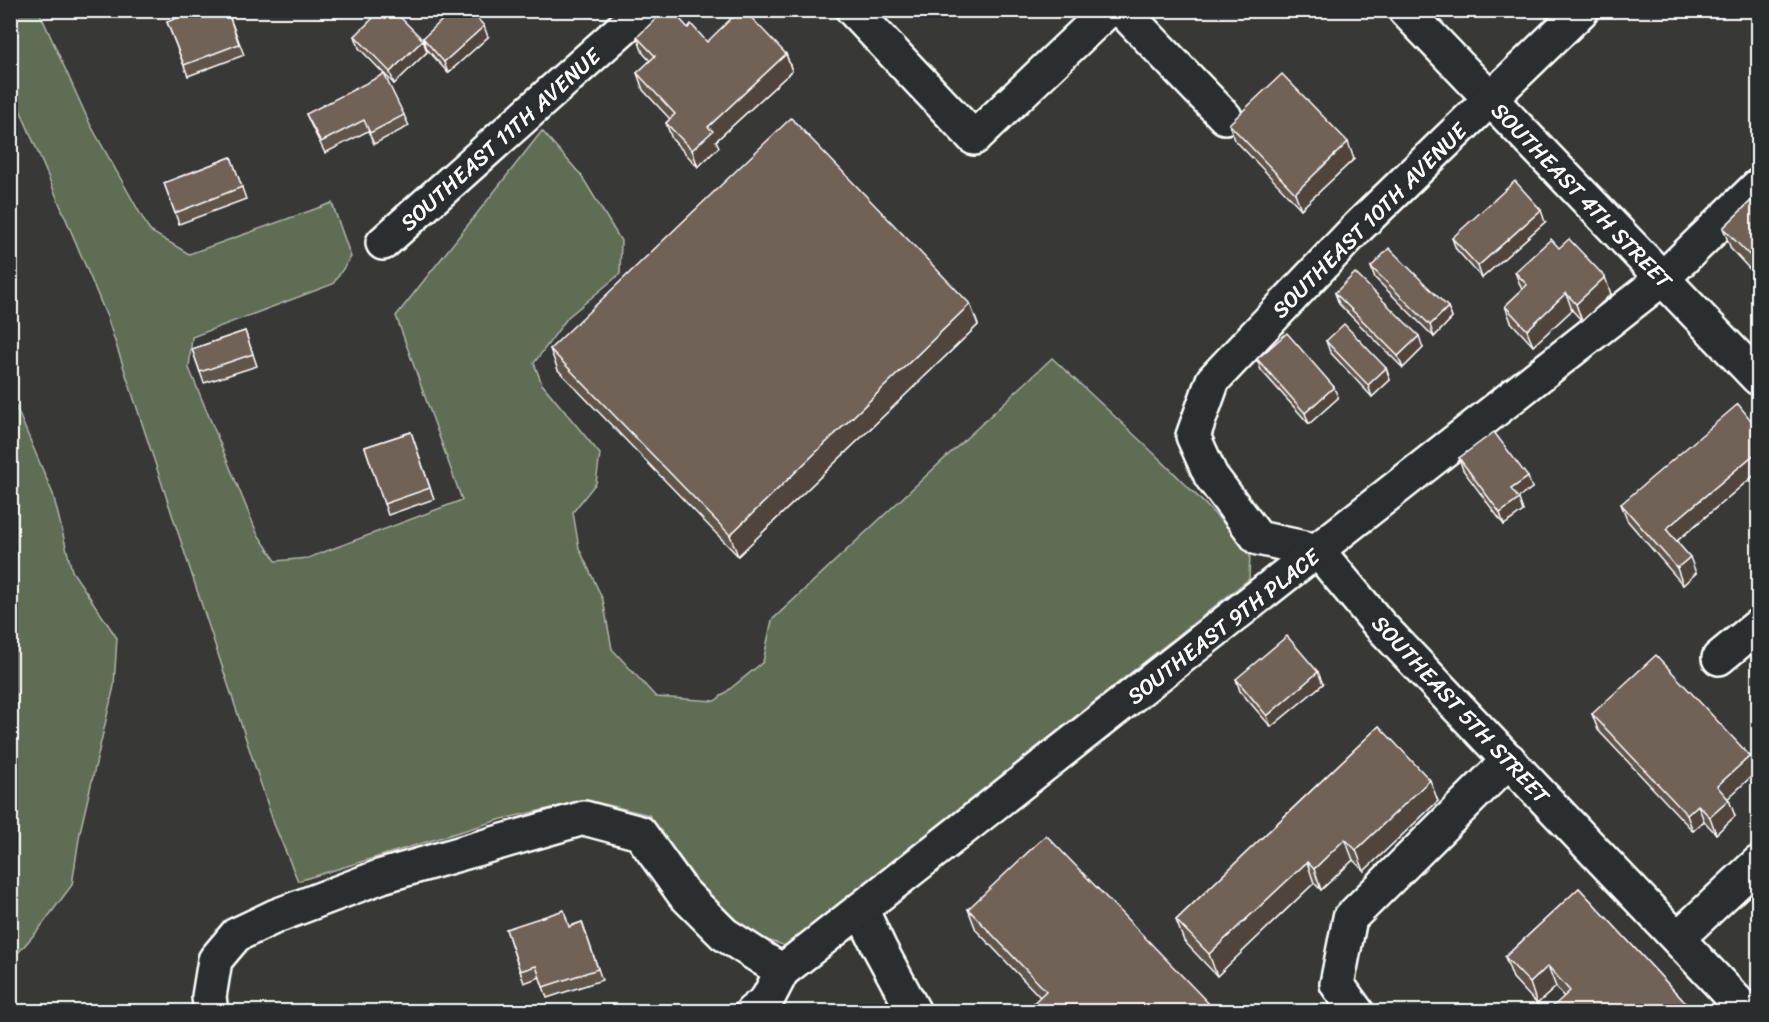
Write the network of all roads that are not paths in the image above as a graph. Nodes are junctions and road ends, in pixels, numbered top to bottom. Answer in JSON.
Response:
{"nodes":[{"id":1,"x":643,"y":10,"type":"edge"},
{"id":2,"x":853,"y":10,"type":"edge"},
{"id":3,"x":1108,"y":10,"type":"edge"},
{"id":4,"x":1122,"y":10,"type":"edge"},
{"id":5,"x":1405,"y":10,"type":"edge"},
{"id":6,"x":1582,"y":10,"type":"edge"},
{"id":7,"x":1490,"y":99,"type":"junction"},
{"id":8,"x":1225,"y":117,"type":"dead end"},
{"id":9,"x":1758,"y":186,"type":"edge"},
{"id":10,"x":384,"y":243,"type":"dead end"},
{"id":11,"x":1662,"y":279,"type":"junction"},
{"id":12,"x":1758,"y":378,"type":"edge"},
{"id":13,"x":1318,"y":551,"type":"junction"},
{"id":14,"x":1758,"y":626,"type":"edge"},
{"id":15,"x":1719,"y":658,"type":"dead end"},
{"id":16,"x":1509,"y":760,"type":"junction"},
{"id":17,"x":1758,"y":863,"type":"edge"},
{"id":18,"x":861,"y":909,"type":"junction"},
{"id":19,"x":1678,"y":938,"type":"junction"},
{"id":20,"x":782,"y":972,"type":"junction"},
{"id":21,"x":211,"y":1011,"type":"edge"},
{"id":22,"x":752,"y":1011,"type":"edge"},
{"id":23,"x":914,"y":1011,"type":"edge"},
{"id":24,"x":1357,"y":1011,"type":"edge"},
{"id":25,"x":1747,"y":1011,"type":"edge"}],
"edges":[{"from":1,"to":10,"type":"street","name":"SOUTHEAST 11TH AVENUE"},
{"from":2,"to":3,"type":"street"},
{"from":4,"to":8,"type":"street"},
{"from":5,"to":7,"type":"street","name":"SOUTHEAST 4TH STREET"},
{"from":6,"to":7,"type":"street","name":"SOUTHEAST 10TH AVENUE"},
{"from":7,"to":11,"type":"street","name":"SOUTHEAST 4TH STREET"},
{"from":7,"to":13,"type":"street","name":"SOUTHEAST 10TH AVENUE"},
{"from":9,"to":11,"type":"street","name":"SOUTHEAST 9TH PLACE"},
{"from":11,"to":12,"type":"street","name":"SOUTHEAST 4TH STREET"},
{"from":11,"to":13,"type":"street","name":"SOUTHEAST 9TH PLACE"},
{"from":13,"to":16,"type":"street","name":"SOUTHEAST 5TH STREET"},
{"from":13,"to":18,"type":"street","name":"SOUTHEAST 9TH PLACE"},
{"from":14,"to":15,"type":"street"},
{"from":16,"to":19,"type":"street","name":"SOUTHEAST 5TH STREET"},
{"from":16,"to":24,"type":"street"},
{"from":17,"to":19,"type":"street"},
{"from":18,"to":20,"type":"street","name":"SOUTHEAST 9TH PLACE"},
{"from":18,"to":23,"type":"street"},
{"from":19,"to":25,"type":"street","name":"SOUTHEAST 5TH STREET"},
{"from":20,"to":21,"type":"street"},
{"from":20,"to":22,"type":"street"}]}
